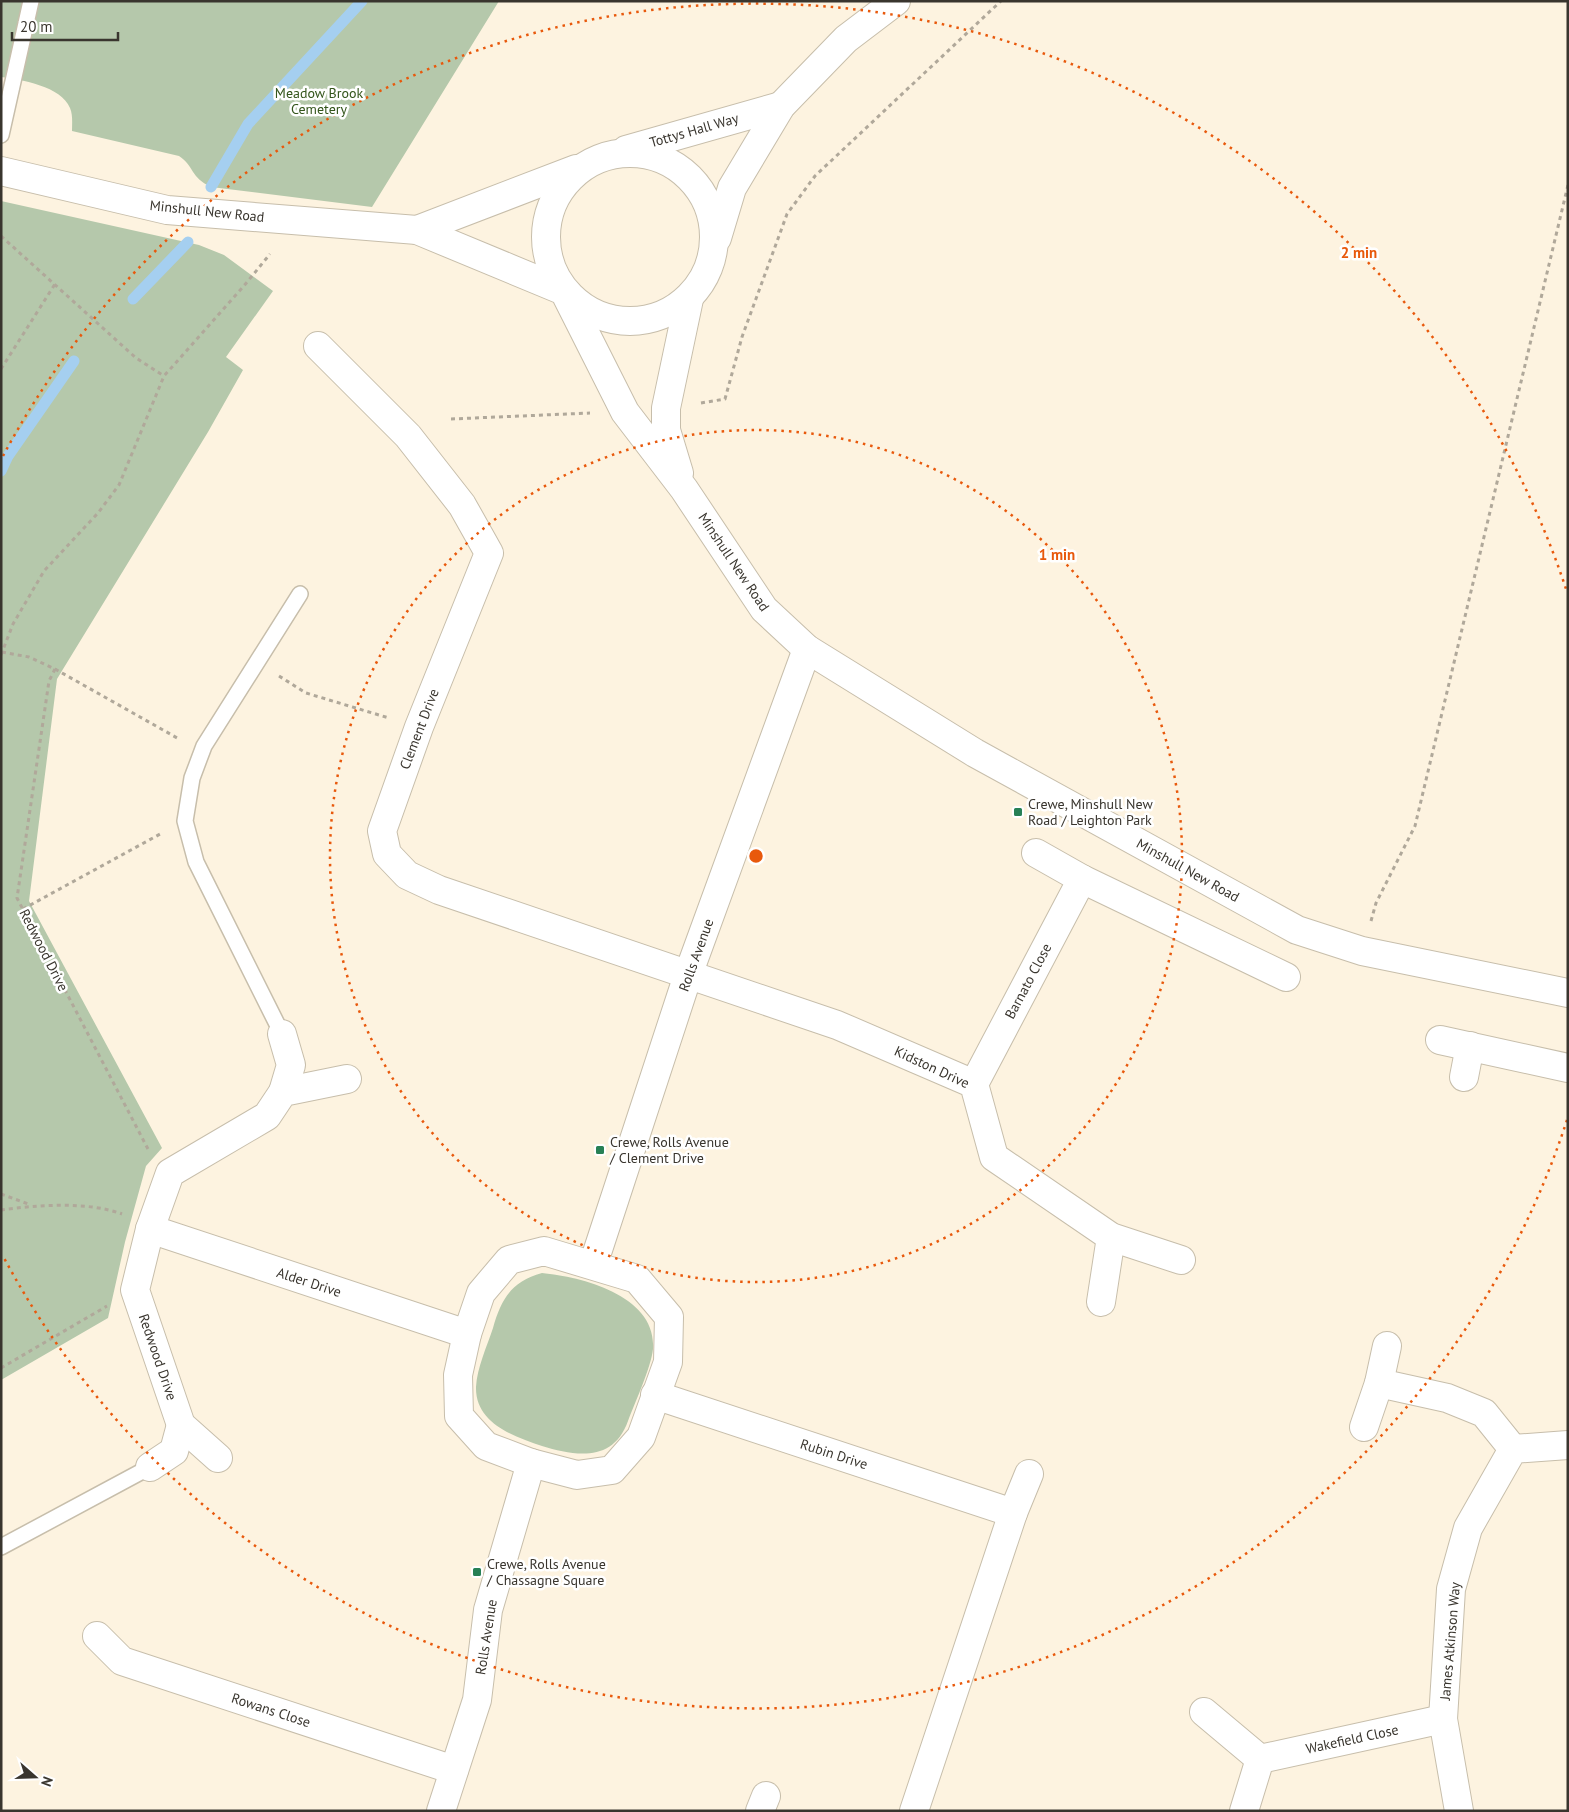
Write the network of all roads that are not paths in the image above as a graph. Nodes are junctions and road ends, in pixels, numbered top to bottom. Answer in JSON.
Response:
{"nodes":[{"id":1,"x":31,"y":1,"type":"edge"},
{"id":2,"x":896,"y":1,"type":"edge"},
{"id":3,"x":781,"y":106,"type":"junction"},
{"id":4,"x":1,"y":134,"type":"edge"},
{"id":5,"x":607,"y":155,"type":"junction"},
{"id":6,"x":582,"y":167,"type":"junction"},
{"id":7,"x":1,"y":172,"type":"edge"},
{"id":8,"x":417,"y":230,"type":"junction"},
{"id":9,"x":714,"y":246,"type":"junction"},
{"id":10,"x":564,"y":291,"type":"junction"},
{"id":11,"x":689,"y":299,"type":"junction"},
{"id":12,"x":318,"y":346,"type":"dead end"},
{"id":13,"x":684,"y":489,"type":"junction"},
{"id":14,"x":300,"y":594,"type":"dead end"},
{"id":15,"x":807,"y":649,"type":"junction"},
{"id":16,"x":1036,"y":853,"type":"dead end"},
{"id":17,"x":1082,"y":879,"type":"junction"},
{"id":18,"x":688,"y":975,"type":"junction"},
{"id":19,"x":1286,"y":977,"type":"dead end"},
{"id":20,"x":1568,"y":993,"type":"edge"},
{"id":21,"x":282,"y":1034,"type":"joint"},
{"id":22,"x":1440,"y":1040,"type":"dead end"},
{"id":23,"x":1470,"y":1046,"type":"junction"},
{"id":24,"x":1568,"y":1068,"type":"edge"},
{"id":25,"x":1464,"y":1077,"type":"dead end"},
{"id":26,"x":347,"y":1079,"type":"dead end"},
{"id":27,"x":974,"y":1084,"type":"junction"},
{"id":28,"x":283,"y":1092,"type":"junction"},
{"id":29,"x":150,"y":1229,"type":"junction"},
{"id":30,"x":1111,"y":1237,"type":"junction"},
{"id":31,"x":1181,"y":1260,"type":"dead end"},
{"id":32,"x":593,"y":1265,"type":"junction"},
{"id":33,"x":1101,"y":1302,"type":"dead end"},
{"id":34,"x":467,"y":1334,"type":"junction"},
{"id":35,"x":1386,"y":1346,"type":"dead end"},
{"id":36,"x":1379,"y":1383,"type":"junction"},
{"id":37,"x":655,"y":1395,"type":"junction"},
{"id":38,"x":181,"y":1425,"type":"junction"},
{"id":39,"x":1364,"y":1427,"type":"dead end"},
{"id":40,"x":1568,"y":1445,"type":"edge"},
{"id":41,"x":1512,"y":1449,"type":"junction"},
{"id":42,"x":218,"y":1458,"type":"dead end"},
{"id":43,"x":531,"y":1463,"type":"junction"},
{"id":44,"x":150,"y":1467,"type":"joint"},
{"id":45,"x":1029,"y":1474,"type":"dead end"},
{"id":46,"x":1013,"y":1513,"type":"junction"},
{"id":47,"x":1,"y":1547,"type":"edge"},
{"id":48,"x":97,"y":1636,"type":"dead end"},
{"id":49,"x":1204,"y":1712,"type":"dead end"},
{"id":50,"x":1443,"y":1718,"type":"junction"},
{"id":51,"x":1260,"y":1759,"type":"junction"},
{"id":52,"x":454,"y":1770,"type":"junction"},
{"id":53,"x":441,"y":1811,"type":"edge"},
{"id":54,"x":914,"y":1811,"type":"edge"},
{"id":55,"x":1244,"y":1811,"type":"edge"},
{"id":56,"x":1459,"y":1811,"type":"edge"}],
"edges":[{"from":1,"to":4,"type":"lane"},
{"from":2,"to":3,"type":"street"},
{"from":3,"to":5,"type":"street","name":"Tottys Hall Way"},
{"from":3,"to":9,"type":"street"},
{"from":5,"to":6,"type":"street"},
{"from":5,"to":9,"type":"street"},
{"from":6,"to":8,"type":"street","name":"Minshull New Road"},
{"from":6,"to":10,"type":"street"},
{"from":7,"to":8,"type":"street","name":"Minshull New Road"},
{"from":8,"to":10,"type":"street","name":"Minshull New Road"},
{"from":9,"to":11,"type":"street"},
{"from":10,"to":11,"type":"street"},
{"from":10,"to":13,"type":"street","name":"Minshull New Road"},
{"from":11,"to":13,"type":"street","name":"Minshull New Road"},
{"from":12,"to":18,"type":"street","name":"Clement Drive"},
{"from":13,"to":15,"type":"street","name":"Minshull New Road"},
{"from":14,"to":21,"type":"lane"},
{"from":15,"to":18,"type":"street","name":"Rolls Avenue"},
{"from":15,"to":20,"type":"street","name":"Minshull New Road"},
{"from":16,"to":17,"type":"street"},
{"from":17,"to":19,"type":"street"},
{"from":17,"to":27,"type":"street","name":"Barnato Close"},
{"from":18,"to":27,"type":"street","name":"Kidston Drive"},
{"from":18,"to":32,"type":"street","name":"Rolls Avenue"},
{"from":21,"to":28,"type":"street"},
{"from":22,"to":23,"type":"street"},
{"from":23,"to":24,"type":"street"},
{"from":23,"to":25,"type":"street"},
{"from":26,"to":28,"type":"street"},
{"from":27,"to":30,"type":"street","name":"Kidston Drive"},
{"from":28,"to":29,"type":"street"},
{"from":29,"to":34,"type":"street","name":"Alder Drive"},
{"from":29,"to":38,"type":"street","name":"Redwood Drive"},
{"from":30,"to":31,"type":"street","name":"Kidston Drive"},
{"from":30,"to":33,"type":"street"},
{"from":32,"to":34,"type":"street"},
{"from":32,"to":37,"type":"street"},
{"from":34,"to":43,"type":"street"},
{"from":35,"to":36,"type":"street"},
{"from":36,"to":39,"type":"street"},
{"from":36,"to":41,"type":"street"},
{"from":37,"to":43,"type":"street"},
{"from":37,"to":46,"type":"street","name":"Rubin Drive"},
{"from":38,"to":42,"type":"street","name":"Redwood Drive"},
{"from":38,"to":44,"type":"street"},
{"from":40,"to":41,"type":"street"},
{"from":41,"to":50,"type":"street","name":"James Atkinson Way"},
{"from":43,"to":52,"type":"street","name":"Rolls Avenue"},
{"from":44,"to":47,"type":"lane"},
{"from":45,"to":46,"type":"street"},
{"from":46,"to":54,"type":"street"},
{"from":48,"to":52,"type":"street","name":"Rowans Close"},
{"from":49,"to":51,"type":"street"},
{"from":50,"to":51,"type":"street","name":"Wakefield Close"},
{"from":50,"to":56,"type":"street","name":"James Atkinson Way"},
{"from":51,"to":55,"type":"street"},
{"from":52,"to":53,"type":"street","name":"Rolls Avenue"}]}
